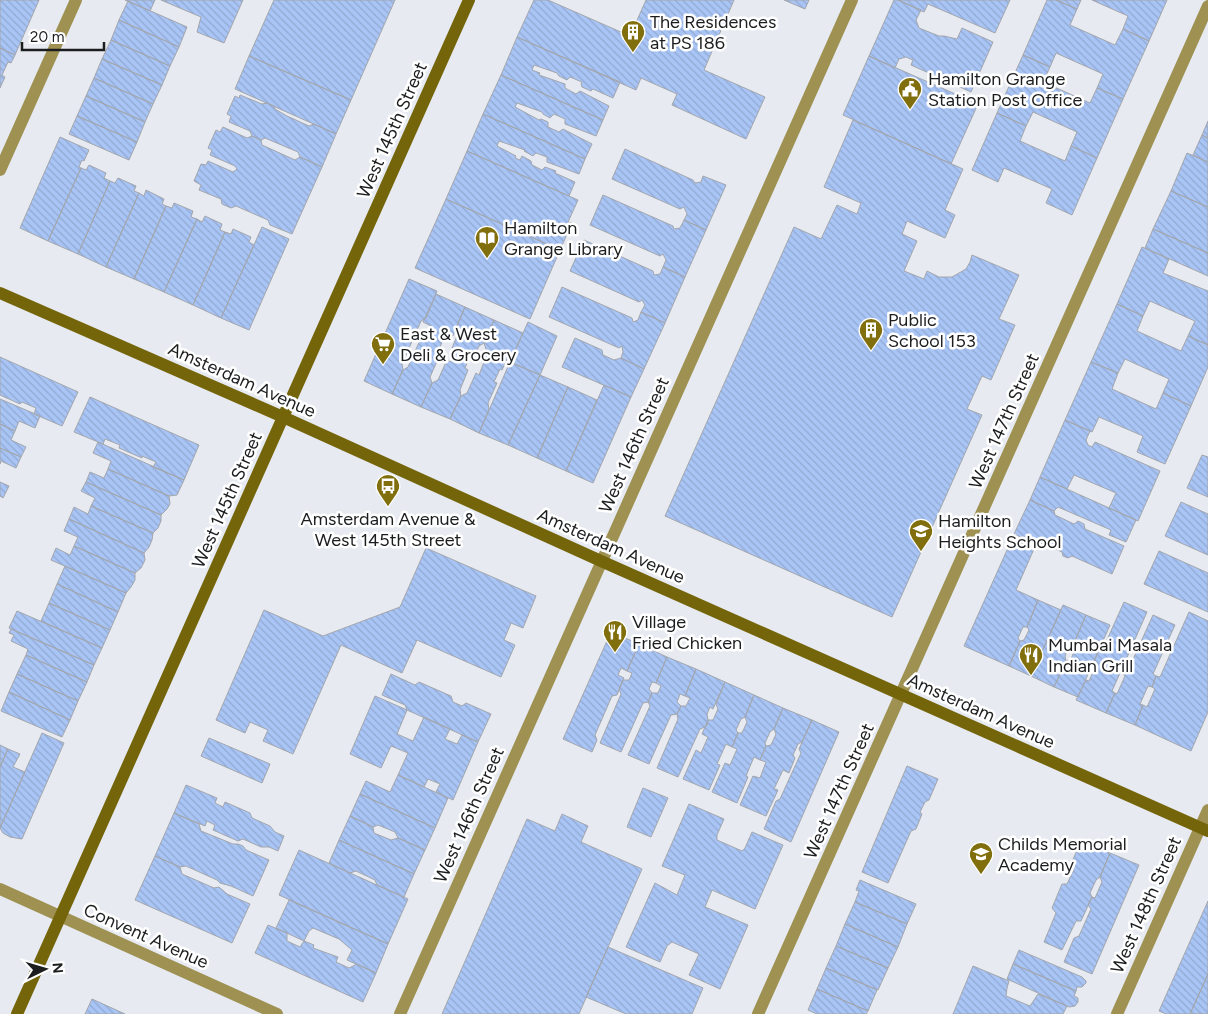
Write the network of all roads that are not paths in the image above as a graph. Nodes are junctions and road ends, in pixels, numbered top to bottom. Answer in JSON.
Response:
{"nodes":[{"id":1,"x":76,"y":0,"type":"edge"},
{"id":2,"x":469,"y":0,"type":"edge"},
{"id":3,"x":852,"y":0,"type":"edge"},
{"id":4,"x":1208,"y":6,"type":"edge"},
{"id":5,"x":0,"y":170,"type":"edge"},
{"id":6,"x":0,"y":293,"type":"edge"},
{"id":7,"x":283,"y":417,"type":"junction"},
{"id":8,"x":601,"y":561,"type":"junction"},
{"id":9,"x":900,"y":695,"type":"junction"},
{"id":10,"x":1208,"y":810,"type":"edge"},
{"id":11,"x":1204,"y":830,"type":"edge"},
{"id":12,"x":0,"y":889,"type":"edge"},
{"id":13,"x":61,"y":917,"type":"junction"},
{"id":14,"x":17,"y":1014,"type":"edge"},
{"id":15,"x":277,"y":1014,"type":"edge"},
{"id":16,"x":400,"y":1014,"type":"edge"},
{"id":17,"x":758,"y":1014,"type":"edge"},
{"id":18,"x":1117,"y":1014,"type":"edge"}],
"edges":[{"from":1,"to":5,"type":"street"},
{"from":2,"to":7,"type":"main road","name":"West 145th Street"},
{"from":3,"to":8,"type":"street","name":"West 146th Street"},
{"from":4,"to":9,"type":"street","name":"West 147th Street"},
{"from":6,"to":7,"type":"main road","name":"Amsterdam Avenue"},
{"from":7,"to":8,"type":"main road","name":"Amsterdam Avenue"},
{"from":7,"to":13,"type":"main road","name":"West 145th Street"},
{"from":8,"to":9,"type":"main road","name":"Amsterdam Avenue"},
{"from":8,"to":16,"type":"street","name":"West 146th Street"},
{"from":9,"to":11,"type":"main road","name":"Amsterdam Avenue"},
{"from":9,"to":17,"type":"street","name":"West 147th Street"},
{"from":10,"to":11,"type":"street","name":"West 148th Street"},
{"from":11,"to":18,"type":"street","name":"West 148th Street"},
{"from":12,"to":13,"type":"street","name":"Convent Avenue"},
{"from":13,"to":14,"type":"main road","name":"West 145th Street"},
{"from":13,"to":15,"type":"street","name":"Convent Avenue"}]}
